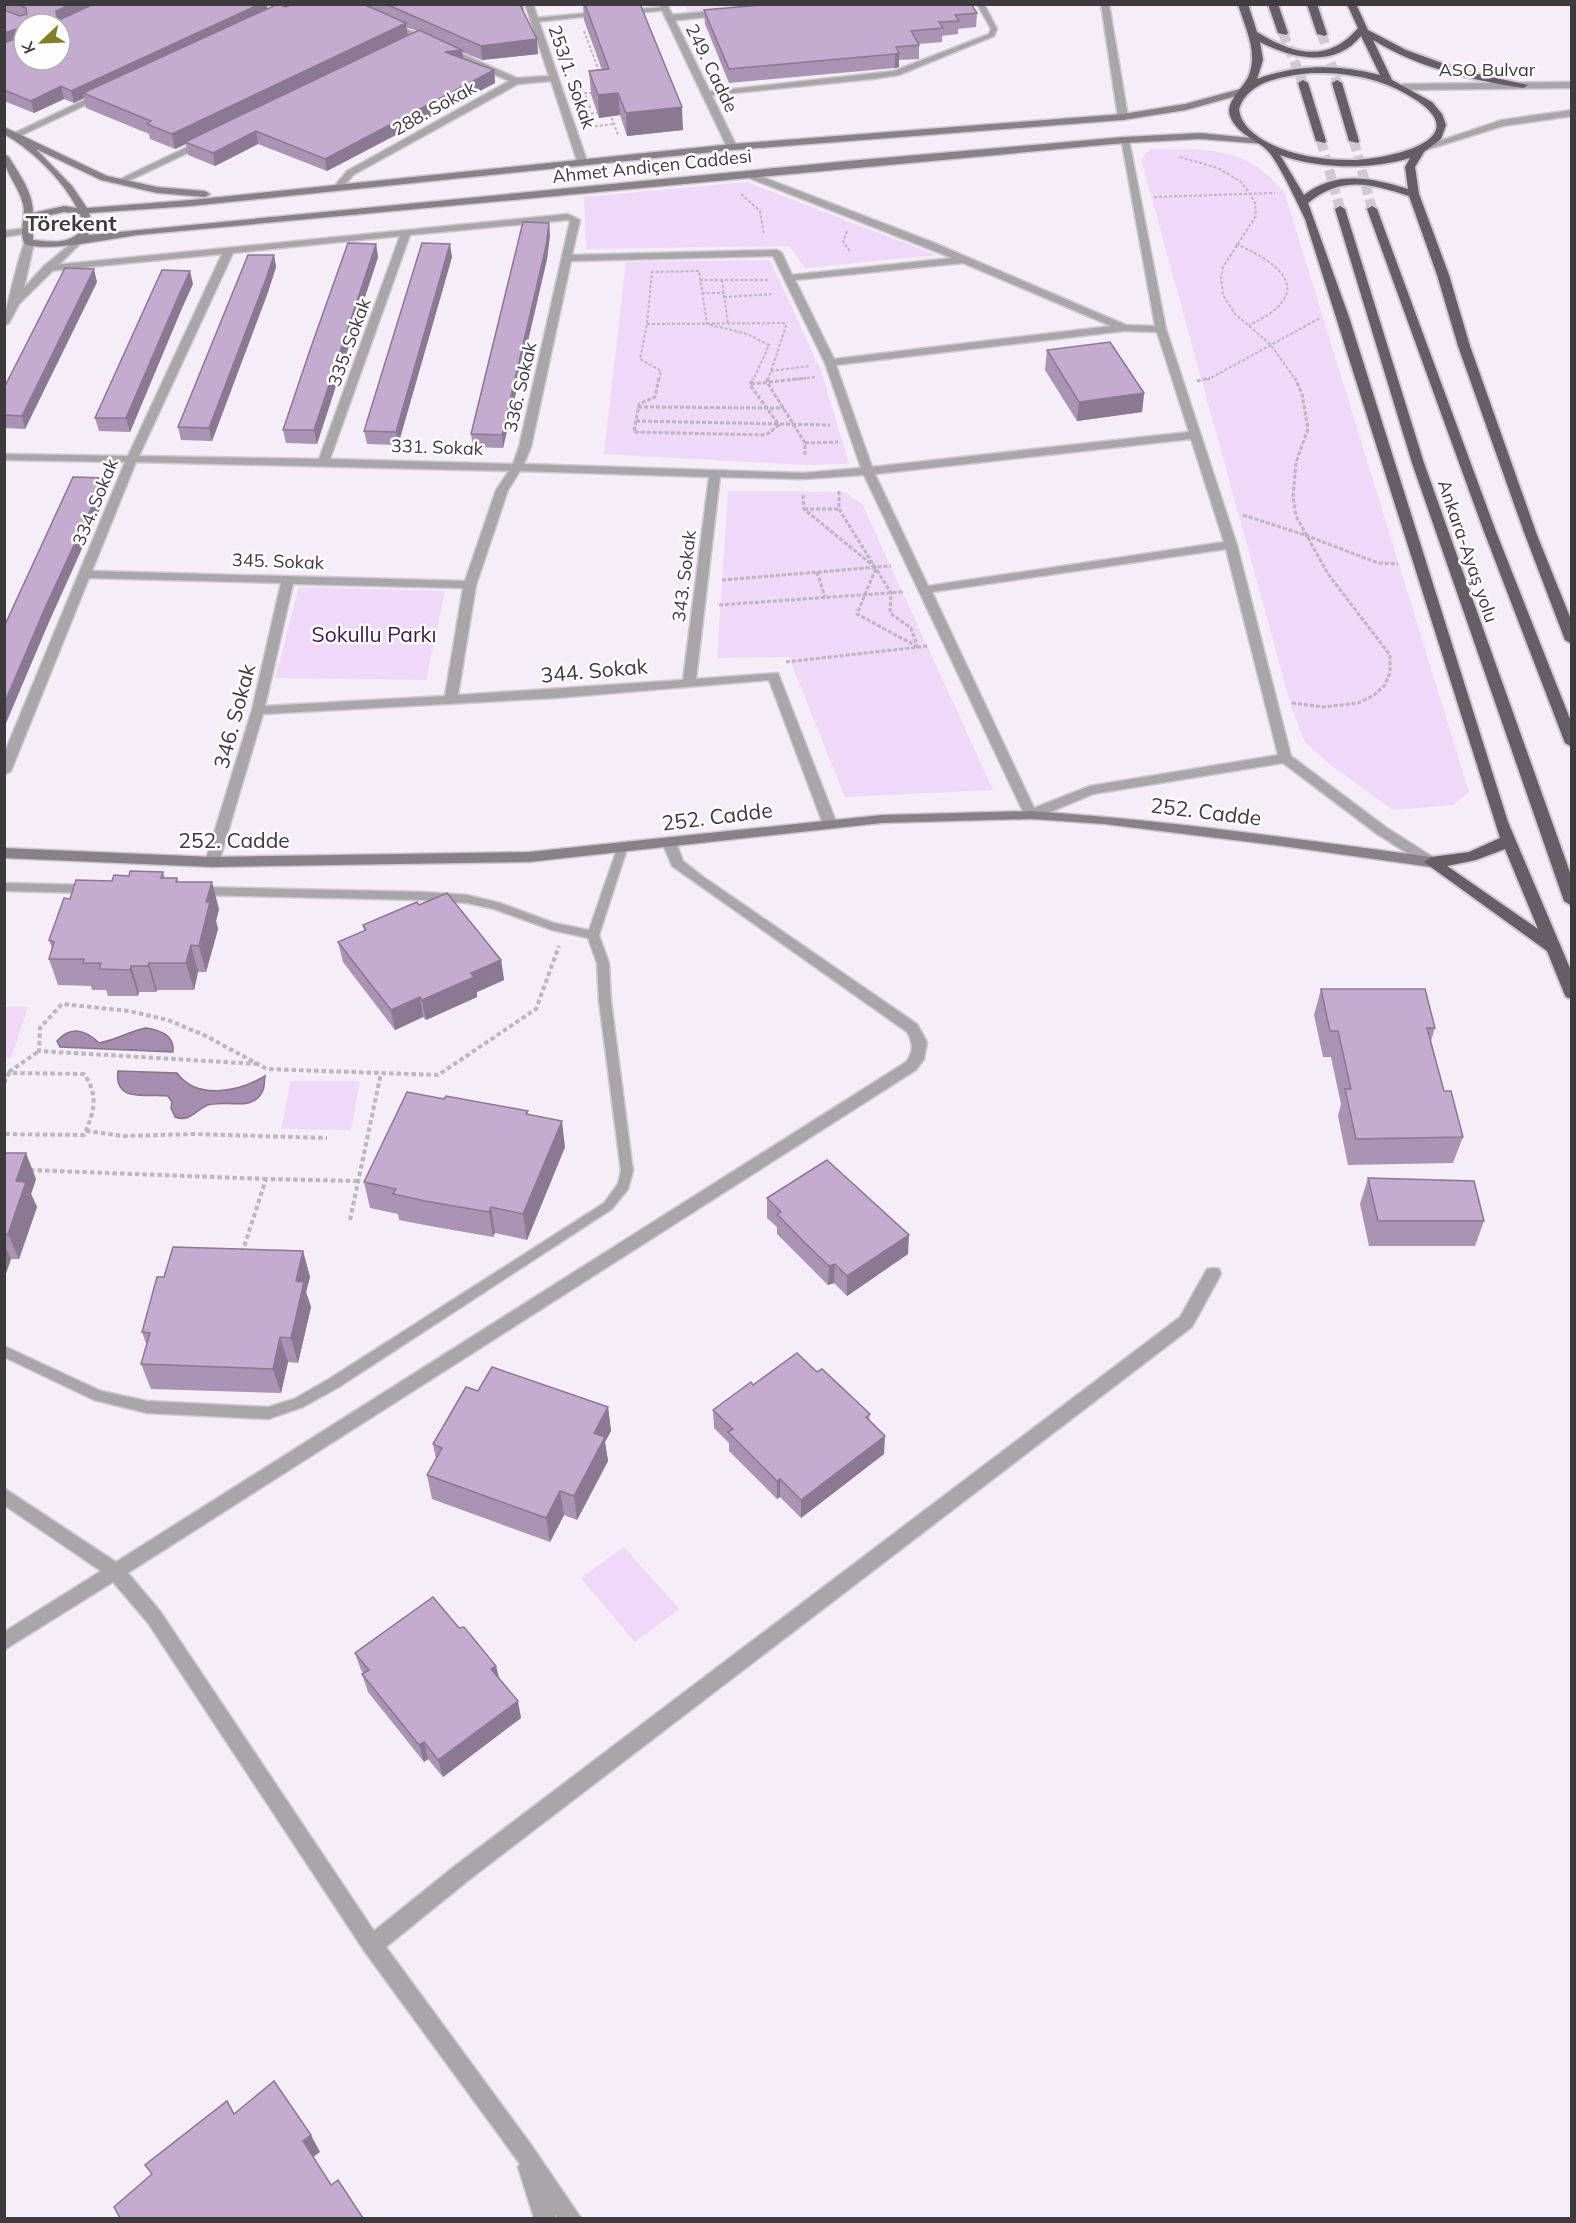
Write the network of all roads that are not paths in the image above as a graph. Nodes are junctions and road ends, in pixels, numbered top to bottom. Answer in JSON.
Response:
{"nodes":[{"id":1,"x":529,"y":4,"type":"edge"},
{"id":2,"x":980,"y":4,"type":"edge"},
{"id":3,"x":1105,"y":4,"type":"edge"},
{"id":4,"x":1243,"y":4,"type":"edge"},
{"id":5,"x":1274,"y":4,"type":"edge"},
{"id":6,"x":1312,"y":4,"type":"edge"},
{"id":7,"x":1351,"y":4,"type":"edge"},
{"id":8,"x":664,"y":7,"type":"edge"},
{"id":9,"x":739,"y":12,"type":"edge"},
{"id":10,"x":669,"y":18,"type":"junction"},
{"id":11,"x":535,"y":20,"type":"junction"},
{"id":12,"x":380,"y":21,"type":"edge"},
{"id":13,"x":1364,"y":30,"type":"junction"},
{"id":14,"x":1251,"y":33,"type":"junction"},
{"id":15,"x":1283,"y":33,"type":"tunnel mouth"},
{"id":16,"x":1322,"y":34,"type":"tunnel mouth"},
{"id":17,"x":420,"y":38,"type":"junction"},
{"id":18,"x":410,"y":43,"type":"edge"},
{"id":19,"x":555,"y":78,"type":"junction"},
{"id":20,"x":516,"y":81,"type":"junction"},
{"id":21,"x":1388,"y":81,"type":"junction"},
{"id":22,"x":1303,"y":82,"type":"tunnel mouth"},
{"id":23,"x":1337,"y":83,"type":"tunnel mouth"},
{"id":24,"x":1523,"y":85,"type":"junction"},
{"id":25,"x":1572,"y":85,"type":"edge"},
{"id":26,"x":1403,"y":87,"type":"junction"},
{"id":27,"x":1246,"y":89,"type":"junction"},
{"id":28,"x":111,"y":92,"type":"edge"},
{"id":29,"x":706,"y":94,"type":"junction"},
{"id":30,"x":1572,"y":113,"type":"edge"},
{"id":31,"x":1123,"y":117,"type":"junction"},
{"id":32,"x":4,"y":130,"type":"edge"},
{"id":33,"x":15,"y":135,"type":"junction"},
{"id":34,"x":216,"y":136,"type":"edge"},
{"id":35,"x":1124,"y":140,"type":"junction"},
{"id":36,"x":1321,"y":141,"type":"tunnel mouth"},
{"id":37,"x":1354,"y":141,"type":"tunnel mouth"},
{"id":38,"x":1265,"y":145,"type":"junction"},
{"id":39,"x":732,"y":147,"type":"junction"},
{"id":40,"x":1421,"y":149,"type":"junction"},
{"id":41,"x":4,"y":157,"type":"edge"},
{"id":42,"x":582,"y":161,"type":"junction"},
{"id":43,"x":747,"y":174,"type":"junction"},
{"id":44,"x":119,"y":182,"type":"junction"},
{"id":45,"x":338,"y":188,"type":"junction"},
{"id":46,"x":1414,"y":194,"type":"junction"},
{"id":47,"x":1300,"y":197,"type":"junction"},
{"id":48,"x":235,"y":198,"type":"junction"},
{"id":49,"x":1340,"y":209,"type":"tunnel mouth"},
{"id":50,"x":1372,"y":209,"type":"tunnel mouth"},
{"id":51,"x":82,"y":211,"type":"junction"},
{"id":52,"x":29,"y":217,"type":"junction"},
{"id":53,"x":26,"y":231,"type":"junction"},
{"id":54,"x":406,"y":233,"type":"junction"},
{"id":55,"x":4,"y":234,"type":"edge"},
{"id":56,"x":80,"y":239,"type":"junction"},
{"id":57,"x":29,"y":243,"type":"junction"},
{"id":58,"x":229,"y":250,"type":"junction"},
{"id":59,"x":567,"y":258,"type":"junction"},
{"id":60,"x":966,"y":260,"type":"junction"},
{"id":61,"x":48,"y":268,"type":"junction"},
{"id":62,"x":789,"y":278,"type":"junction"},
{"id":63,"x":15,"y":303,"type":"junction"},
{"id":64,"x":4,"y":323,"type":"edge"},
{"id":65,"x":1124,"y":328,"type":"junction"},
{"id":66,"x":1161,"y":329,"type":"junction"},
{"id":67,"x":832,"y":369,"type":"junction"},
{"id":68,"x":1195,"y":435,"type":"junction"},
{"id":69,"x":4,"y":457,"type":"edge"},
{"id":70,"x":132,"y":459,"type":"junction"},
{"id":71,"x":322,"y":462,"type":"junction"},
{"id":72,"x":517,"y":468,"type":"junction"},
{"id":73,"x":868,"y":471,"type":"junction"},
{"id":74,"x":715,"y":474,"type":"junction"},
{"id":75,"x":1231,"y":545,"type":"junction"},
{"id":76,"x":85,"y":574,"type":"junction"},
{"id":77,"x":288,"y":580,"type":"junction"},
{"id":78,"x":470,"y":585,"type":"junction"},
{"id":79,"x":924,"y":590,"type":"junction"},
{"id":80,"x":1572,"y":640,"type":"edge"},
{"id":81,"x":689,"y":682,"type":"junction"},
{"id":82,"x":451,"y":699,"type":"junction"},
{"id":83,"x":258,"y":710,"type":"junction"},
{"id":84,"x":1572,"y":743,"type":"edge"},
{"id":85,"x":1285,"y":758,"type":"junction"},
{"id":86,"x":4,"y":771,"type":"edge"},
{"id":87,"x":1031,"y":815,"type":"junction"},
{"id":88,"x":830,"y":824,"type":"junction"},
{"id":89,"x":1509,"y":840,"type":"junction"},
{"id":90,"x":669,"y":842,"type":"junction"},
{"id":91,"x":622,"y":849,"type":"junction"},
{"id":92,"x":4,"y":853,"type":"edge"},
{"id":93,"x":212,"y":862,"type":"junction"},
{"id":94,"x":1431,"y":862,"type":"junction"},
{"id":95,"x":4,"y":887,"type":"edge"},
{"id":96,"x":100,"y":889,"type":"edge"},
{"id":97,"x":184,"y":891,"type":"edge"},
{"id":98,"x":1572,"y":901,"type":"edge"},
{"id":99,"x":593,"y":935,"type":"junction"},
{"id":100,"x":1554,"y":948,"type":"junction"},
{"id":101,"x":1572,"y":993,"type":"edge"},
{"id":102,"x":1213,"y":1274,"type":"dead end"},
{"id":103,"x":4,"y":1351,"type":"edge"},
{"id":104,"x":4,"y":1495,"type":"edge"},
{"id":105,"x":115,"y":1571,"type":"junction"},
{"id":106,"x":4,"y":1642,"type":"edge"},
{"id":107,"x":372,"y":1945,"type":"junction"},
{"id":108,"x":525,"y":2153,"type":"junction"},
{"id":109,"x":545,"y":2218,"type":"edge"},
{"id":110,"x":570,"y":2218,"type":"edge"}],
"edges":[{"from":1,"to":11,"type":"street","name":"253/1. Sokak"},
{"from":2,"to":29,"type":"lane"},
{"from":3,"to":31,"type":"street"},
{"from":4,"to":14,"type":"highway"},
{"from":5,"to":15,"type":"highway"},
{"from":6,"to":16,"type":"highway"},
{"from":7,"to":13,"type":"highway"},
{"from":8,"to":10,"type":"street","name":"249. Cadde"},
{"from":8,"to":11,"type":"lane"},
{"from":9,"to":10,"type":"street"},
{"from":10,"to":29,"type":"street","name":"249. Cadde"},
{"from":11,"to":19,"type":"street","name":"253/1. Sokak"},
{"from":12,"to":17,"type":"street"},
{"from":13,"to":14,"type":"highway"},
{"from":13,"to":21,"type":"highway"},
{"from":13,"to":24,"type":"highway"},
{"from":14,"to":27,"type":"highway"},
{"from":17,"to":18,"type":"street"},
{"from":17,"to":20,"type":"street"},
{"from":19,"to":20,"type":"street","name":"288. Sokak"},
{"from":19,"to":42,"type":"street","name":"253/1. Sokak"},
{"from":20,"to":45,"type":"street","name":"288. Sokak"},
{"from":21,"to":26,"type":"highway"},
{"from":21,"to":27,"type":"highway"},
{"from":22,"to":36,"type":"highway"},
{"from":23,"to":37,"type":"highway"},
{"from":24,"to":25,"type":"street","name":"ASO Bulvar"},
{"from":24,"to":26,"type":"street","name":"ASO Bulvar"},
{"from":26,"to":40,"type":"highway"},
{"from":27,"to":31,"type":"main road","name":"Ahmet Andiçen Caddesi"},
{"from":27,"to":38,"type":"highway"},
{"from":28,"to":33,"type":"street"},
{"from":29,"to":39,"type":"street","name":"249. Cadde"},
{"from":30,"to":40,"type":"street"},
{"from":31,"to":39,"type":"main road","name":"Ahmet Andiçen Caddesi"},
{"from":32,"to":33,"type":"main road"},
{"from":33,"to":44,"type":"main road"},
{"from":33,"to":51,"type":"main road"},
{"from":34,"to":44,"type":"street"},
{"from":35,"to":38,"type":"main road","name":"Ahmet Andiçen Caddesi"},
{"from":35,"to":43,"type":"main road","name":"Ahmet Andiçen Caddesi"},
{"from":35,"to":66,"type":"street"},
{"from":38,"to":40,"type":"highway"},
{"from":38,"to":47,"type":"highway"},
{"from":39,"to":42,"type":"main road","name":"Ahmet Andiçen Caddesi"},
{"from":40,"to":46,"type":"highway"},
{"from":41,"to":52,"type":"main road"},
{"from":42,"to":45,"type":"main road","name":"Ahmet Andiçen Caddesi"},
{"from":43,"to":56,"type":"main road","name":"Ahmet Andiçen Caddesi"},
{"from":43,"to":60,"type":"street"},
{"from":44,"to":48,"type":"main road"},
{"from":45,"to":48,"type":"main road","name":"Ahmet Andiçen Caddesi"},
{"from":46,"to":47,"type":"highway"},
{"from":46,"to":80,"type":"highway"},
{"from":47,"to":89,"type":"highway"},
{"from":48,"to":51,"type":"main road","name":"Ahmet Andiçen Caddesi"},
{"from":49,"to":98,"type":"highway","name":"Ankara-Ayaş yolu"},
{"from":50,"to":84,"type":"highway","name":"Ankara-Ayaş yolu"},
{"from":51,"to":52,"type":"main road","name":"Ahmet Andiçen Caddesi"},
{"from":51,"to":56,"type":"main road"},
{"from":52,"to":53,"type":"main road"},
{"from":53,"to":55,"type":"street"},
{"from":53,"to":57,"type":"main road"},
{"from":54,"to":58,"type":"street"},
{"from":54,"to":59,"type":"street","name":"336. Sokak"},
{"from":54,"to":71,"type":"street","name":"335. Sokak"},
{"from":56,"to":57,"type":"main road","name":"Ahmet Andiçen Caddesi"},
{"from":56,"to":61,"type":"street"},
{"from":57,"to":63,"type":"street"},
{"from":58,"to":61,"type":"street"},
{"from":58,"to":70,"type":"street","name":"334. Sokak"},
{"from":59,"to":62,"type":"street"},
{"from":59,"to":72,"type":"street","name":"336. Sokak"},
{"from":60,"to":62,"type":"street"},
{"from":60,"to":65,"type":"street"},
{"from":61,"to":63,"type":"street"},
{"from":62,"to":67,"type":"street"},
{"from":63,"to":64,"type":"street"},
{"from":65,"to":66,"type":"street"},
{"from":65,"to":67,"type":"street"},
{"from":66,"to":68,"type":"street"},
{"from":67,"to":73,"type":"street"},
{"from":68,"to":73,"type":"street","name":"331. Sokak"},
{"from":68,"to":75,"type":"street"},
{"from":69,"to":70,"type":"street","name":"331. Sokak"},
{"from":70,"to":71,"type":"street","name":"331. Sokak"},
{"from":70,"to":76,"type":"street","name":"334. Sokak"},
{"from":71,"to":72,"type":"street","name":"331. Sokak"},
{"from":72,"to":74,"type":"street","name":"331. Sokak"},
{"from":72,"to":78,"type":"street","name":"336. Sokak"},
{"from":73,"to":74,"type":"street","name":"331. Sokak"},
{"from":73,"to":79,"type":"street"},
{"from":74,"to":81,"type":"street","name":"343. Sokak"},
{"from":75,"to":79,"type":"street"},
{"from":75,"to":85,"type":"street"},
{"from":76,"to":77,"type":"street","name":"345. Sokak"},
{"from":76,"to":86,"type":"street","name":"334. Sokak"},
{"from":77,"to":78,"type":"street","name":"345. Sokak"},
{"from":77,"to":83,"type":"street","name":"346. Sokak"},
{"from":78,"to":82,"type":"street","name":"336. Sokak"},
{"from":79,"to":87,"type":"street"},
{"from":81,"to":82,"type":"street","name":"344. Sokak"},
{"from":81,"to":88,"type":"street","name":"344. Sokak"},
{"from":82,"to":83,"type":"street","name":"344. Sokak"},
{"from":83,"to":93,"type":"street","name":"346. Sokak"},
{"from":85,"to":87,"type":"street"},
{"from":85,"to":94,"type":"street"},
{"from":87,"to":88,"type":"main road","name":"252. Cadde"},
{"from":87,"to":94,"type":"main road","name":"252. Cadde"},
{"from":88,"to":90,"type":"main road","name":"252. Cadde"},
{"from":89,"to":94,"type":"highway"},
{"from":89,"to":100,"type":"highway"},
{"from":90,"to":91,"type":"main road","name":"252. Cadde"},
{"from":90,"to":105,"type":"street"},
{"from":91,"to":93,"type":"main road","name":"252. Cadde"},
{"from":91,"to":99,"type":"lane"},
{"from":92,"to":93,"type":"main road","name":"252. Cadde"},
{"from":94,"to":100,"type":"highway"},
{"from":95,"to":96,"type":"lane"},
{"from":97,"to":99,"type":"lane"},
{"from":99,"to":103,"type":"lane"},
{"from":100,"to":101,"type":"highway"},
{"from":102,"to":107,"type":"street"},
{"from":104,"to":105,"type":"street"},
{"from":105,"to":106,"type":"street"},
{"from":105,"to":107,"type":"street"},
{"from":107,"to":108,"type":"street"},
{"from":108,"to":109,"type":"street"},
{"from":108,"to":110,"type":"street"}]}
